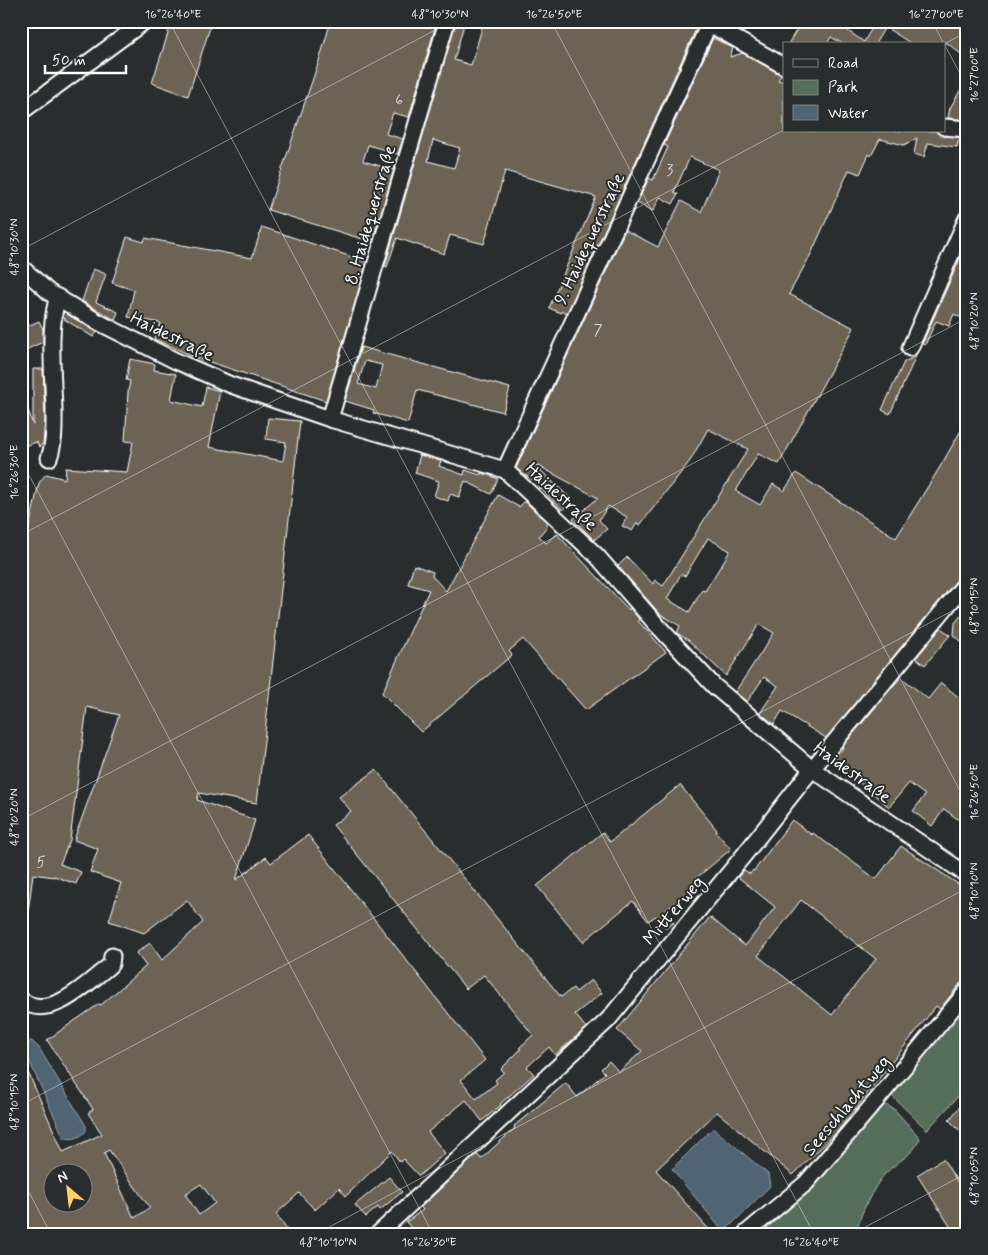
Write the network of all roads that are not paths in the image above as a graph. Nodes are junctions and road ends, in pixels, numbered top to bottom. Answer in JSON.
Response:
{"nodes":[{"id":1,"x":145,"y":21,"type":"edge"},
{"id":2,"x":447,"y":21,"type":"edge"},
{"id":3,"x":707,"y":23,"type":"edge"},
{"id":4,"x":783,"y":65,"type":"edge"},
{"id":5,"x":21,"y":112,"type":"edge"},
{"id":6,"x":946,"y":127,"type":"edge"},
{"id":7,"x":967,"y":129,"type":"edge"},
{"id":8,"x":967,"y":218,"type":"edge"},
{"id":9,"x":21,"y":267,"type":"edge"},
{"id":10,"x":58,"y":297,"type":"junction"},
{"id":11,"x":910,"y":348,"type":"dead end"},
{"id":12,"x":330,"y":419,"type":"junction"},
{"id":13,"x":49,"y":458,"type":"dead end"},
{"id":14,"x":505,"y":470,"type":"junction"},
{"id":15,"x":967,"y":582,"type":"edge"},
{"id":16,"x":812,"y":769,"type":"junction"},
{"id":17,"x":967,"y":876,"type":"edge"},
{"id":18,"x":112,"y":956,"type":"dead end"},
{"id":19,"x":967,"y":991,"type":"edge"},
{"id":20,"x":21,"y":1000,"type":"edge"},
{"id":21,"x":378,"y":1234,"type":"edge"},
{"id":22,"x":745,"y":1234,"type":"edge"}],
"edges":[{"from":1,"to":5,"type":"street"},
{"from":2,"to":12,"type":"street","name":"8. Haidequerstraße"},
{"from":3,"to":4,"type":"street"},
{"from":3,"to":14,"type":"street","name":"9. Haidequerstraße"},
{"from":6,"to":7,"type":"street"},
{"from":8,"to":11,"type":"street"},
{"from":9,"to":10,"type":"street","name":"Haidestraße"},
{"from":10,"to":12,"type":"street","name":"Haidestraße"},
{"from":10,"to":13,"type":"street"},
{"from":12,"to":14,"type":"street","name":"Haidestraße"},
{"from":14,"to":16,"type":"street","name":"Haidestraße"},
{"from":15,"to":16,"type":"street","name":"Mitterweg"},
{"from":16,"to":17,"type":"street","name":"Haidestraße"},
{"from":16,"to":21,"type":"street","name":"Mitterweg"},
{"from":18,"to":20,"type":"street"},
{"from":19,"to":22,"type":"street","name":"Seeschlachtweg"}]}
